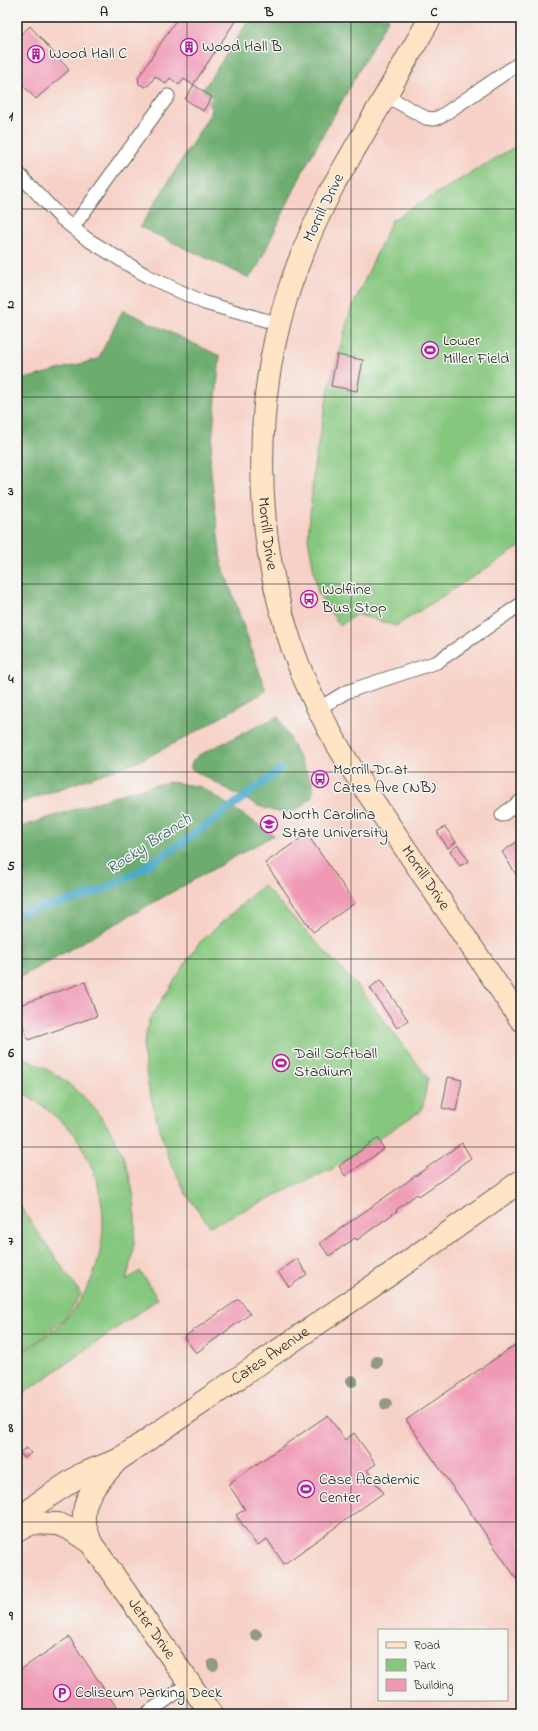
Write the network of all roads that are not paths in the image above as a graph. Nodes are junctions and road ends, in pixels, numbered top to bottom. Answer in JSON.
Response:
{"nodes":[{"id":1,"x":431,"y":17,"type":"edge"},
{"id":2,"x":521,"y":62,"type":"edge"},
{"id":3,"x":384,"y":95,"type":"junction"},
{"id":4,"x":168,"y":96,"type":"dead end"},
{"id":5,"x":17,"y":172,"type":"edge"},
{"id":6,"x":73,"y":227,"type":"junction"},
{"id":7,"x":279,"y":324,"type":"junction"},
{"id":8,"x":521,"y":604,"type":"edge"},
{"id":9,"x":318,"y":709,"type":"junction"},
{"id":10,"x":521,"y":801,"type":"edge"},
{"id":11,"x":502,"y":815,"type":"dead end"},
{"id":12,"x":521,"y":1020,"type":"edge"},
{"id":13,"x":521,"y":1181,"type":"edge"},
{"id":14,"x":118,"y":1460,"type":"junction"},
{"id":15,"x":17,"y":1523,"type":"edge"},
{"id":16,"x":17,"y":1531,"type":"edge"},
{"id":17,"x":91,"y":1543,"type":"junction"},
{"id":18,"x":190,"y":1683,"type":"junction"},
{"id":19,"x":146,"y":1714,"type":"edge"},
{"id":20,"x":211,"y":1714,"type":"edge"}],
"edges":[{"from":1,"to":3,"type":"street","name":"Morrill Drive"},
{"from":2,"to":3,"type":"lane"},
{"from":3,"to":7,"type":"street","name":"Morrill Drive"},
{"from":4,"to":6,"type":"lane"},
{"from":5,"to":6,"type":"lane"},
{"from":6,"to":7,"type":"lane"},
{"from":7,"to":9,"type":"street","name":"Morrill Drive"},
{"from":8,"to":9,"type":"lane"},
{"from":9,"to":12,"type":"street","name":"Morrill Drive"},
{"from":10,"to":11,"type":"lane"},
{"from":13,"to":14,"type":"street","name":"Cates Avenue"},
{"from":14,"to":15,"type":"street","name":"Cates Avenue"},
{"from":14,"to":17,"type":"street"},
{"from":16,"to":17,"type":"street"},
{"from":17,"to":18,"type":"street","name":"Jeter Drive"},
{"from":18,"to":19,"type":"lane"},
{"from":18,"to":20,"type":"street","name":"Jeter Drive"}]}
